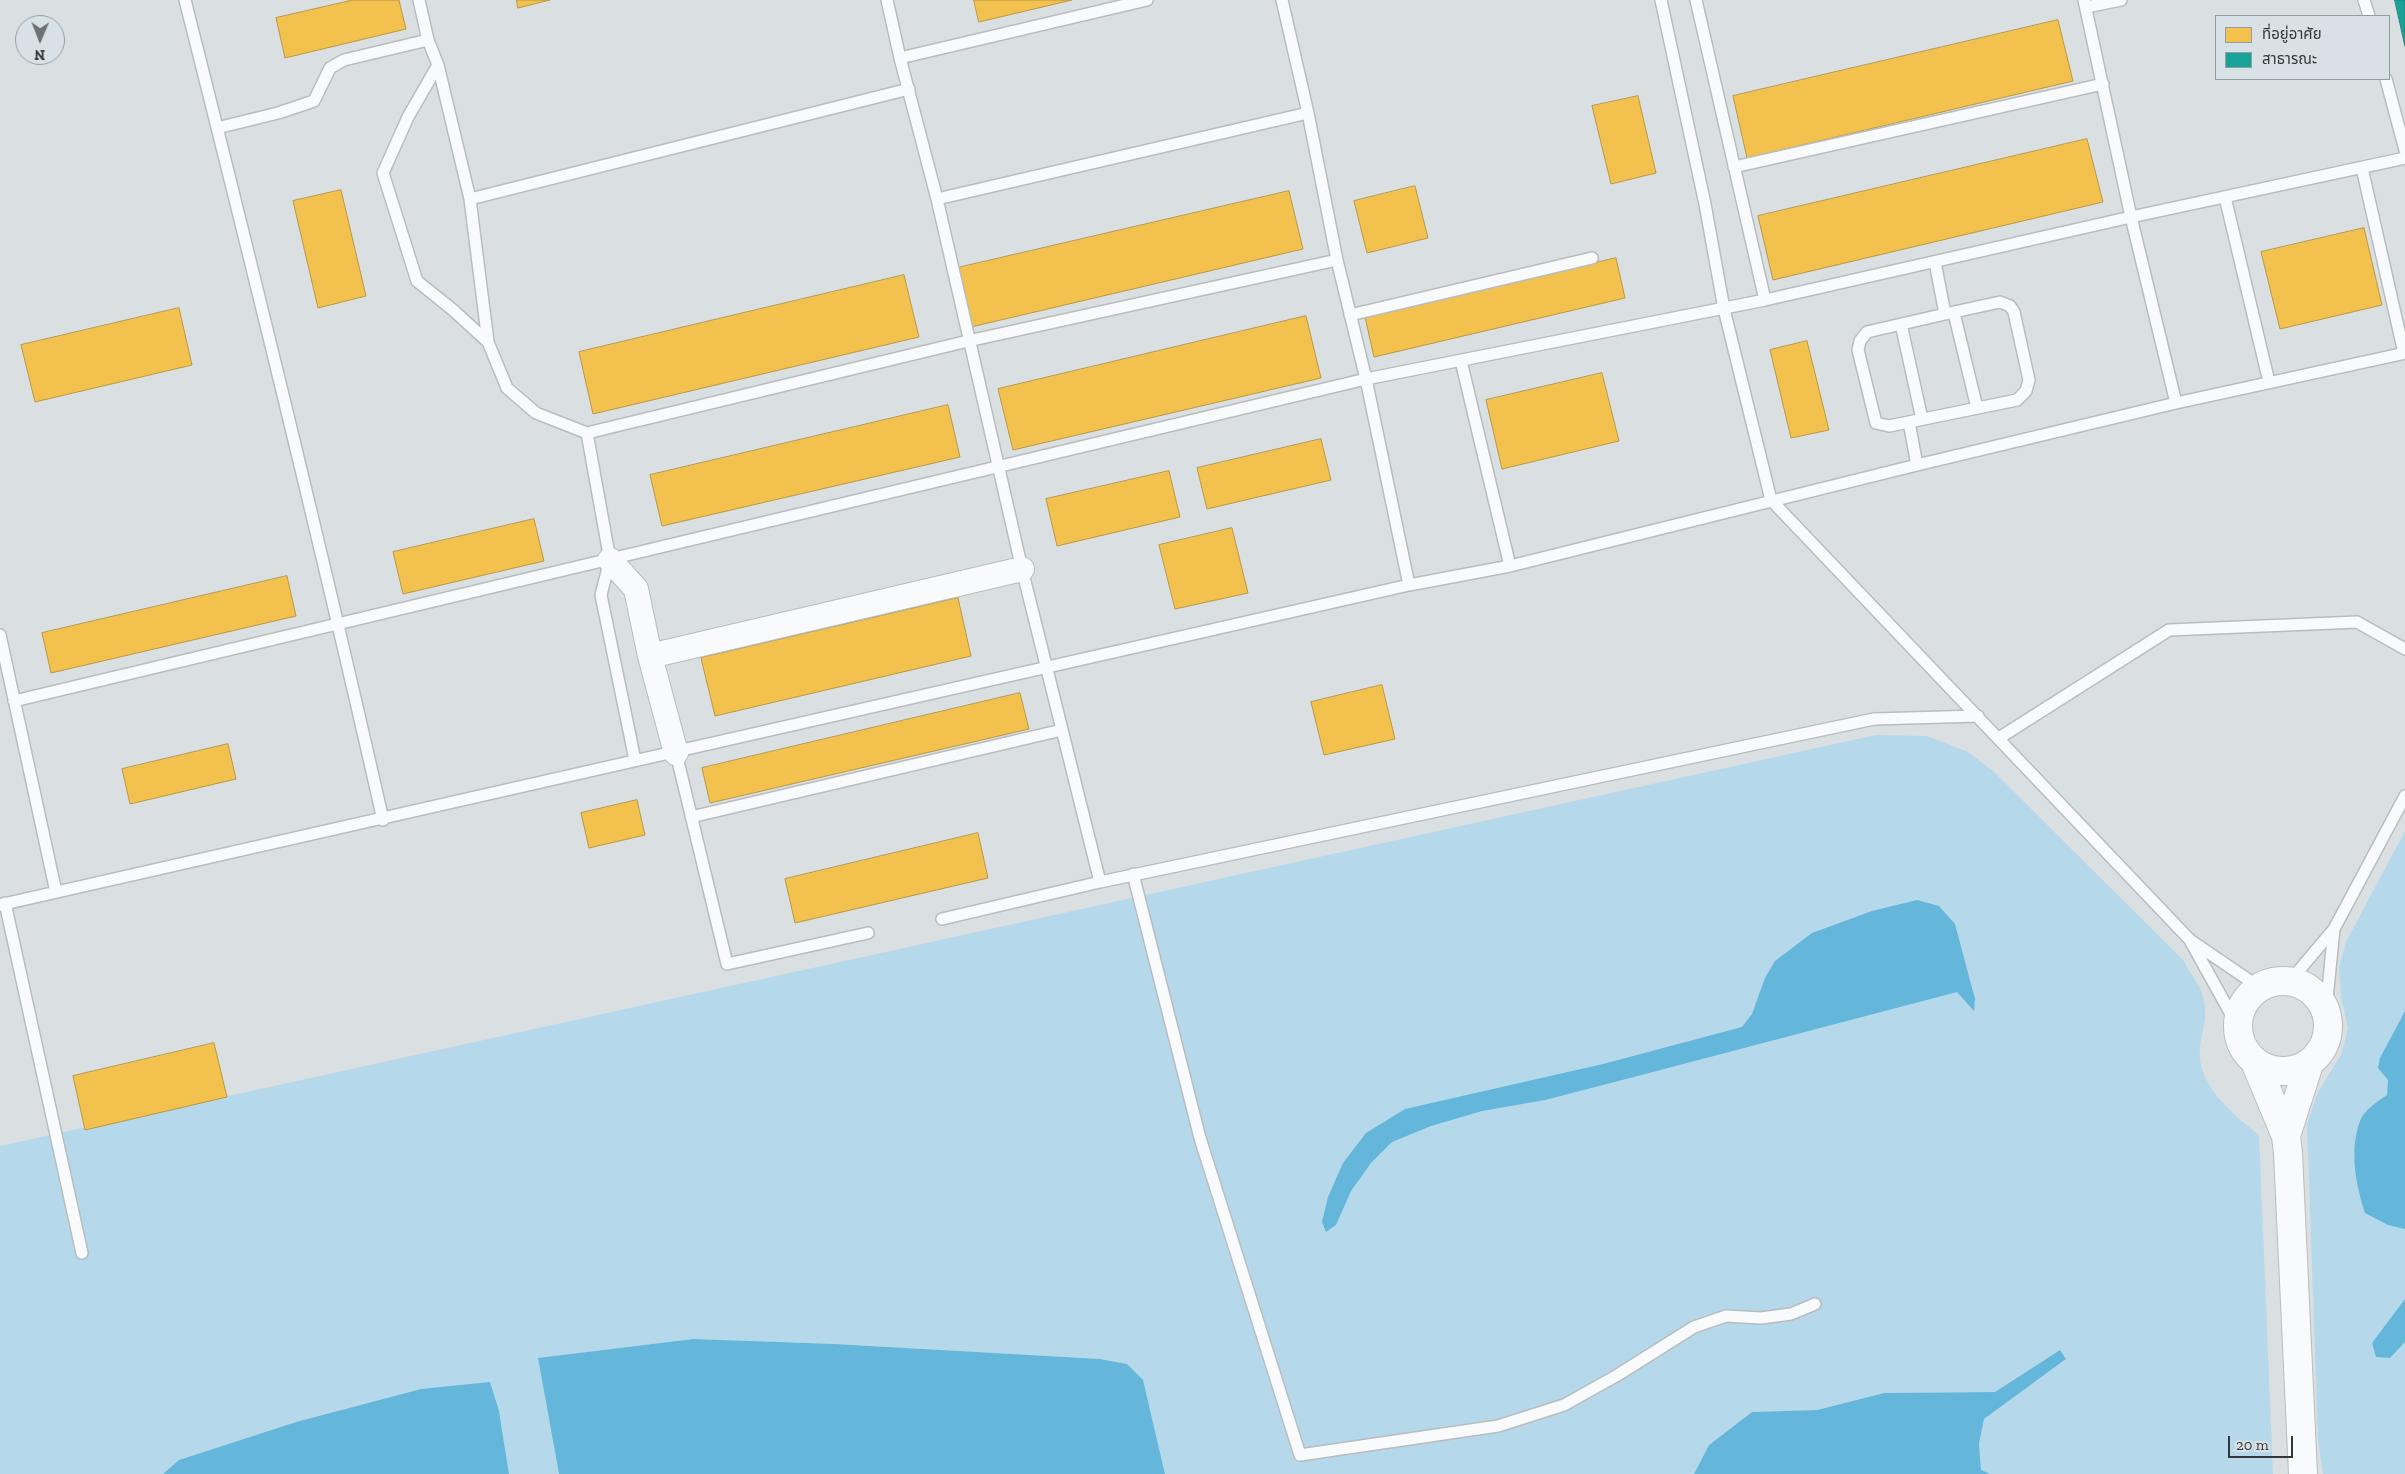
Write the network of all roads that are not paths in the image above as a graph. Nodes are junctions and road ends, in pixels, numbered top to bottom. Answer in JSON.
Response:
{"nodes":[{"id":1,"x":185,"y":0,"type":"edge"},
{"id":2,"x":419,"y":0,"type":"edge"},
{"id":3,"x":887,"y":0,"type":"edge"},
{"id":4,"x":1147,"y":0,"type":"edge"},
{"id":5,"x":1282,"y":0,"type":"edge"},
{"id":6,"x":1661,"y":0,"type":"edge"},
{"id":7,"x":1696,"y":0,"type":"edge"},
{"id":8,"x":2121,"y":0,"type":"edge"},
{"id":9,"x":2364,"y":0,"type":"edge"},
{"id":10,"x":2085,"y":4,"type":"edge"},
{"id":11,"x":2369,"y":15,"type":"edge"},
{"id":12,"x":428,"y":40,"type":"junction"},
{"id":13,"x":900,"y":58,"type":"junction"},
{"id":14,"x":438,"y":65,"type":"junction"},
{"id":15,"x":2386,"y":80,"type":"edge"},
{"id":16,"x":2103,"y":84,"type":"junction"},
{"id":17,"x":909,"y":89,"type":"junction"},
{"id":18,"x":1308,"y":113,"type":"junction"},
{"id":19,"x":217,"y":128,"type":"junction"},
{"id":20,"x":2405,"y":150,"type":"edge"},
{"id":21,"x":2405,"y":158,"type":"edge"},
{"id":22,"x":1734,"y":167,"type":"junction"},
{"id":23,"x":2362,"y":168,"type":"junction"},
{"id":24,"x":2225,"y":197,"type":"junction"},
{"id":25,"x":470,"y":199,"type":"junction"},
{"id":26,"x":938,"y":199,"type":"junction"},
{"id":27,"x":2131,"y":217,"type":"junction"},
{"id":28,"x":1592,"y":258,"type":"dead end"},
{"id":29,"x":1337,"y":260,"type":"junction"},
{"id":30,"x":1935,"y":262,"type":"junction"},
{"id":31,"x":1765,"y":300,"type":"junction"},
{"id":32,"x":1724,"y":309,"type":"junction"},
{"id":33,"x":1950,"y":313,"type":"junction"},
{"id":34,"x":1350,"y":315,"type":"junction"},
{"id":35,"x":1901,"y":324,"type":"junction"},
{"id":36,"x":968,"y":341,"type":"junction"},
{"id":37,"x":488,"y":342,"type":"junction"},
{"id":38,"x":2405,"y":353,"type":"edge"},
{"id":39,"x":1461,"y":360,"type":"junction"},
{"id":40,"x":1366,"y":379,"type":"junction"},
{"id":41,"x":2269,"y":382,"type":"junction"},
{"id":42,"x":2176,"y":404,"type":"junction"},
{"id":43,"x":1977,"y":408,"type":"junction"},
{"id":44,"x":1922,"y":419,"type":"junction"},
{"id":45,"x":1909,"y":422,"type":"junction"},
{"id":46,"x":587,"y":433,"type":"junction"},
{"id":47,"x":1918,"y":465,"type":"junction"},
{"id":48,"x":999,"y":467,"type":"junction"},
{"id":49,"x":1770,"y":500,"type":"junction"},
{"id":50,"x":610,"y":560,"type":"junction"},
{"id":51,"x":1510,"y":566,"type":"junction"},
{"id":52,"x":1022,"y":569,"type":"junction"},
{"id":53,"x":1409,"y":585,"type":"junction"},
{"id":54,"x":339,"y":624,"type":"junction"},
{"id":55,"x":0,"y":635,"type":"edge"},
{"id":56,"x":2405,"y":649,"type":"edge"},
{"id":57,"x":650,"y":656,"type":"junction"},
{"id":58,"x":1047,"y":668,"type":"junction"},
{"id":59,"x":14,"y":701,"type":"junction"},
{"id":60,"x":1978,"y":716,"type":"junction"},
{"id":61,"x":1062,"y":730,"type":"junction"},
{"id":62,"x":1999,"y":738,"type":"junction"},
{"id":63,"x":676,"y":753,"type":"junction"},
{"id":64,"x":635,"y":760,"type":"junction"},
{"id":65,"x":2405,"y":796,"type":"edge"},
{"id":66,"x":691,"y":817,"type":"junction"},
{"id":67,"x":383,"y":820,"type":"junction"},
{"id":68,"x":1133,"y":874,"type":"junction"},
{"id":69,"x":1100,"y":882,"type":"junction"},
{"id":70,"x":56,"y":892,"type":"junction"},
{"id":71,"x":3,"y":904,"type":"edge"},
{"id":72,"x":942,"y":919,"type":"dead end"},
{"id":73,"x":2334,"y":929,"type":"junction"},
{"id":74,"x":868,"y":933,"type":"dead end"},
{"id":75,"x":2190,"y":940,"type":"junction"},
{"id":76,"x":2290,"y":981,"type":"junction"},
{"id":77,"x":2260,"y":987,"type":"junction"},
{"id":78,"x":2326,"y":1009,"type":"junction"},
{"id":79,"x":2237,"y":1025,"type":"junction"},
{"id":80,"x":2255,"y":1062,"type":"junction"},
{"id":81,"x":2308,"y":1064,"type":"junction"},
{"id":82,"x":2286,"y":1136,"type":"junction"},
{"id":83,"x":82,"y":1253,"type":"dead end"},
{"id":84,"x":1815,"y":1304,"type":"dead end"},
{"id":85,"x":2303,"y":1474,"type":"edge"}],
"edges":[{"from":1,"to":19,"type":"lane"},
{"from":2,"to":12,"type":"lane"},
{"from":3,"to":13,"type":"lane"},
{"from":4,"to":13,"type":"lane"},
{"from":5,"to":18,"type":"lane"},
{"from":6,"to":32,"type":"lane"},
{"from":7,"to":22,"type":"lane"},
{"from":8,"to":10,"type":"lane"},
{"from":9,"to":11,"type":"lane"},
{"from":10,"to":16,"type":"lane"},
{"from":12,"to":14,"type":"lane"},
{"from":12,"to":19,"type":"lane"},
{"from":13,"to":17,"type":"lane"},
{"from":14,"to":25,"type":"lane"},
{"from":14,"to":37,"type":"lane"},
{"from":15,"to":20,"type":"lane"},
{"from":16,"to":22,"type":"lane"},
{"from":16,"to":27,"type":"lane"},
{"from":17,"to":25,"type":"lane"},
{"from":17,"to":26,"type":"lane"},
{"from":18,"to":26,"type":"lane"},
{"from":18,"to":29,"type":"lane"},
{"from":19,"to":54,"type":"lane"},
{"from":21,"to":23,"type":"lane"},
{"from":22,"to":31,"type":"lane"},
{"from":23,"to":24,"type":"lane"},
{"from":23,"to":38,"type":"lane"},
{"from":24,"to":27,"type":"lane"},
{"from":24,"to":41,"type":"lane"},
{"from":25,"to":37,"type":"lane"},
{"from":26,"to":36,"type":"lane"},
{"from":27,"to":30,"type":"lane"},
{"from":27,"to":42,"type":"lane"},
{"from":28,"to":34,"type":"lane"},
{"from":29,"to":34,"type":"lane"},
{"from":29,"to":36,"type":"lane"},
{"from":30,"to":31,"type":"lane"},
{"from":30,"to":33,"type":"lane"},
{"from":31,"to":32,"type":"lane"},
{"from":32,"to":39,"type":"lane"},
{"from":32,"to":49,"type":"lane"},
{"from":33,"to":35,"type":"lane"},
{"from":33,"to":43,"type":"lane"},
{"from":33,"to":43,"type":"lane"},
{"from":34,"to":40,"type":"lane"},
{"from":35,"to":44,"type":"lane"},
{"from":35,"to":45,"type":"lane"},
{"from":36,"to":46,"type":"lane"},
{"from":36,"to":48,"type":"lane"},
{"from":37,"to":46,"type":"lane"},
{"from":38,"to":41,"type":"lane"},
{"from":39,"to":40,"type":"lane"},
{"from":39,"to":51,"type":"lane"},
{"from":40,"to":48,"type":"lane"},
{"from":40,"to":53,"type":"lane"},
{"from":41,"to":42,"type":"lane"},
{"from":42,"to":47,"type":"lane"},
{"from":43,"to":44,"type":"lane"},
{"from":44,"to":45,"type":"lane"},
{"from":45,"to":47,"type":"lane"},
{"from":46,"to":50,"type":"lane"},
{"from":47,"to":49,"type":"lane"},
{"from":48,"to":50,"type":"lane"},
{"from":48,"to":52,"type":"lane"},
{"from":49,"to":51,"type":"lane"},
{"from":49,"to":60,"type":"lane"},
{"from":50,"to":54,"type":"lane"},
{"from":50,"to":57,"type":"street"},
{"from":50,"to":64,"type":"lane"},
{"from":51,"to":53,"type":"lane"},
{"from":52,"to":57,"type":"street"},
{"from":52,"to":58,"type":"lane"},
{"from":53,"to":58,"type":"lane"},
{"from":54,"to":59,"type":"lane"},
{"from":54,"to":67,"type":"lane"},
{"from":55,"to":59,"type":"lane"},
{"from":56,"to":62,"type":"lane"},
{"from":57,"to":63,"type":"street"},
{"from":58,"to":61,"type":"lane"},
{"from":58,"to":63,"type":"lane"},
{"from":59,"to":70,"type":"lane"},
{"from":60,"to":62,"type":"lane"},
{"from":60,"to":68,"type":"lane"},
{"from":61,"to":66,"type":"lane"},
{"from":61,"to":69,"type":"lane"},
{"from":62,"to":75,"type":"lane"},
{"from":63,"to":64,"type":"lane"},
{"from":63,"to":66,"type":"lane"},
{"from":64,"to":67,"type":"lane"},
{"from":65,"to":73,"type":"lane"},
{"from":66,"to":74,"type":"lane"},
{"from":67,"to":70,"type":"lane"},
{"from":68,"to":69,"type":"lane"},
{"from":68,"to":84,"type":"lane"},
{"from":69,"to":72,"type":"lane"},
{"from":70,"to":71,"type":"lane"},
{"from":71,"to":83,"type":"lane"},
{"from":73,"to":76,"type":"lane"},
{"from":73,"to":78,"type":"lane"},
{"from":75,"to":77,"type":"lane"},
{"from":75,"to":79,"type":"lane"},
{"from":76,"to":77,"type":"street"},
{"from":76,"to":78,"type":"street"},
{"from":77,"to":79,"type":"street"},
{"from":78,"to":81,"type":"street"},
{"from":79,"to":80,"type":"street"},
{"from":80,"to":81,"type":"street"},
{"from":80,"to":82,"type":"street"},
{"from":81,"to":82,"type":"street"},
{"from":82,"to":85,"type":"street"}]}
